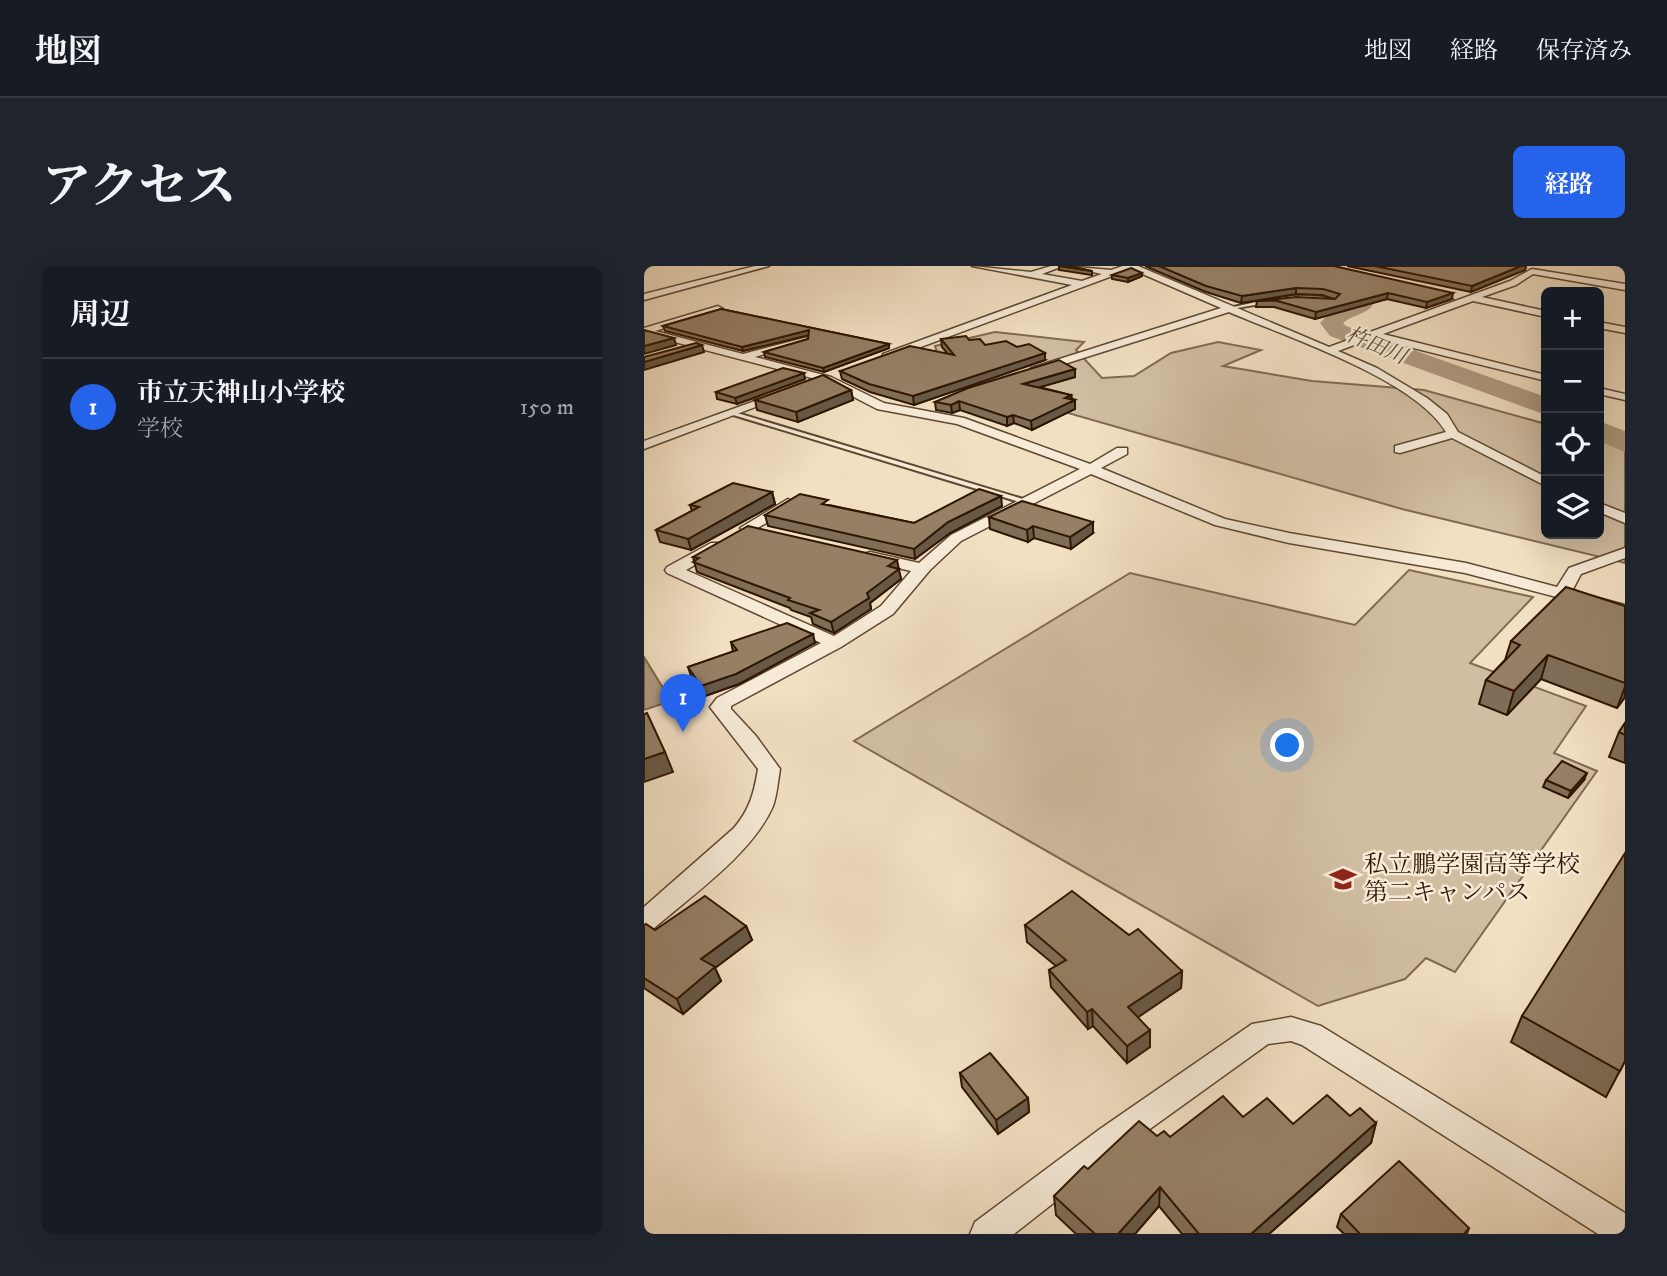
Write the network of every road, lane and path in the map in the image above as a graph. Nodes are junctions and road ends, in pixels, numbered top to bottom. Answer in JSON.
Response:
{"nodes":[{"id":1,"x":765,"y":266,"type":"edge"},
{"id":2,"x":976,"y":266,"type":"edge"},
{"id":3,"x":1059,"y":266,"type":"edge"},
{"id":4,"x":1069,"y":266,"type":"edge"},
{"id":5,"x":1131,"y":266,"type":"edge"},
{"id":6,"x":1532,"y":268,"type":"edge"},
{"id":7,"x":1114,"y":273,"type":"junction"},
{"id":8,"x":1031,"y":275,"type":"junction"},
{"id":9,"x":1085,"y":284,"type":"junction"},
{"id":10,"x":1625,"y":287,"type":"edge"},
{"id":11,"x":1459,"y":295,"type":"edge"},
{"id":12,"x":644,"y":297,"type":"edge"},
{"id":13,"x":1473,"y":298,"type":"junction"},
{"id":14,"x":1335,"y":302,"type":"edge"},
{"id":15,"x":1231,"y":308,"type":"junction"},
{"id":16,"x":718,"y":309,"type":"edge"},
{"id":17,"x":1541,"y":313,"type":"edge"},
{"id":18,"x":1604,"y":326,"type":"edge"},
{"id":19,"x":1625,"y":330,"type":"edge"},
{"id":20,"x":644,"y":331,"type":"edge"},
{"id":21,"x":1364,"y":338,"type":"junction"},
{"id":22,"x":804,"y":339,"type":"edge"},
{"id":23,"x":696,"y":345,"type":"junction"},
{"id":24,"x":1329,"y":351,"type":"junction"},
{"id":25,"x":670,"y":353,"type":"edge"},
{"id":26,"x":744,"y":357,"type":"junction"},
{"id":27,"x":875,"y":361,"type":"edge"},
{"id":28,"x":1027,"y":373,"type":"edge"},
{"id":29,"x":833,"y":377,"type":"junction"},
{"id":30,"x":1541,"y":377,"type":"edge"},
{"id":31,"x":1604,"y":392,"type":"edge"},
{"id":32,"x":1625,"y":397,"type":"edge"},
{"id":33,"x":932,"y":405,"type":"dead end"},
{"id":34,"x":732,"y":413,"type":"junction"},
{"id":35,"x":910,"y":414,"type":"junction"},
{"id":36,"x":1453,"y":434,"type":"junction"},
{"id":37,"x":644,"y":445,"type":"edge"},
{"id":38,"x":1400,"y":449,"type":"dead end"},
{"id":39,"x":1122,"y":451,"type":"dead end"},
{"id":40,"x":1089,"y":468,"type":"junction"},
{"id":41,"x":1541,"y":479,"type":"edge"},
{"id":42,"x":1029,"y":502,"type":"junction"},
{"id":43,"x":789,"y":503,"type":"edge"},
{"id":44,"x":1604,"y":510,"type":"edge"},
{"id":45,"x":1625,"y":519,"type":"edge"},
{"id":46,"x":738,"y":534,"type":"junction"},
{"id":47,"x":775,"y":534,"type":"edge"},
{"id":48,"x":855,"y":553,"type":"edge"},
{"id":49,"x":1625,"y":553,"type":"edge"},
{"id":50,"x":922,"y":569,"type":"junction"},
{"id":51,"x":1562,"y":593,"type":"junction"},
{"id":52,"x":1625,"y":610,"type":"edge"},
{"id":53,"x":835,"y":643,"type":"junction"},
{"id":54,"x":644,"y":922,"type":"edge"},
{"id":55,"x":1625,"y":1232,"type":"edge"},
{"id":56,"x":988,"y":1234,"type":"edge"}],
"edges":[{"from":1,"to":12,"type":"street"},
{"from":2,"to":8,"type":"street"},
{"from":3,"to":8,"type":"street"},
{"from":4,"to":7,"type":"street"},
{"from":5,"to":7,"type":"street"},
{"from":5,"to":15,"type":"street"},
{"from":6,"to":10,"type":"street"},
{"from":6,"to":13,"type":"street"},
{"from":7,"to":9,"type":"street"},
{"from":8,"to":9,"type":"street"},
{"from":9,"to":27,"type":"street"},
{"from":11,"to":13,"type":"street"},
{"from":13,"to":17,"type":"street"},
{"from":13,"to":21,"type":"street"},
{"from":14,"to":15,"type":"lane"},
{"from":15,"to":24,"type":"street"},
{"from":15,"to":28,"type":"street"},
{"from":16,"to":20,"type":"street"},
{"from":18,"to":19,"type":"street"},
{"from":20,"to":23,"type":"street"},
{"from":21,"to":24,"type":"street"},
{"from":21,"to":30,"type":"street"},
{"from":22,"to":26,"type":"street"},
{"from":23,"to":25,"type":"street"},
{"from":23,"to":26,"type":"street"},
{"from":24,"to":36,"type":"street"},
{"from":26,"to":29,"type":"street"},
{"from":29,"to":34,"type":"street"},
{"from":29,"to":35,"type":"street"},
{"from":31,"to":32,"type":"street"},
{"from":33,"to":35,"type":"street"},
{"from":34,"to":37,"type":"street"},
{"from":34,"to":42,"type":"lane"},
{"from":35,"to":40,"type":"street"},
{"from":36,"to":38,"type":"street"},
{"from":36,"to":41,"type":"street"},
{"from":39,"to":40,"type":"street"},
{"from":40,"to":42,"type":"street"},
{"from":40,"to":51,"type":"street"},
{"from":42,"to":50,"type":"street"},
{"from":43,"to":46,"type":"street"},
{"from":44,"to":45,"type":"street"},
{"from":46,"to":47,"type":"street"},
{"from":46,"to":53,"type":"street"},
{"from":48,"to":50,"type":"street"},
{"from":49,"to":51,"type":"street"},
{"from":50,"to":53,"type":"street"},
{"from":51,"to":52,"type":"street"},
{"from":53,"to":54,"type":"street"},
{"from":55,"to":56,"type":"street"}]}
